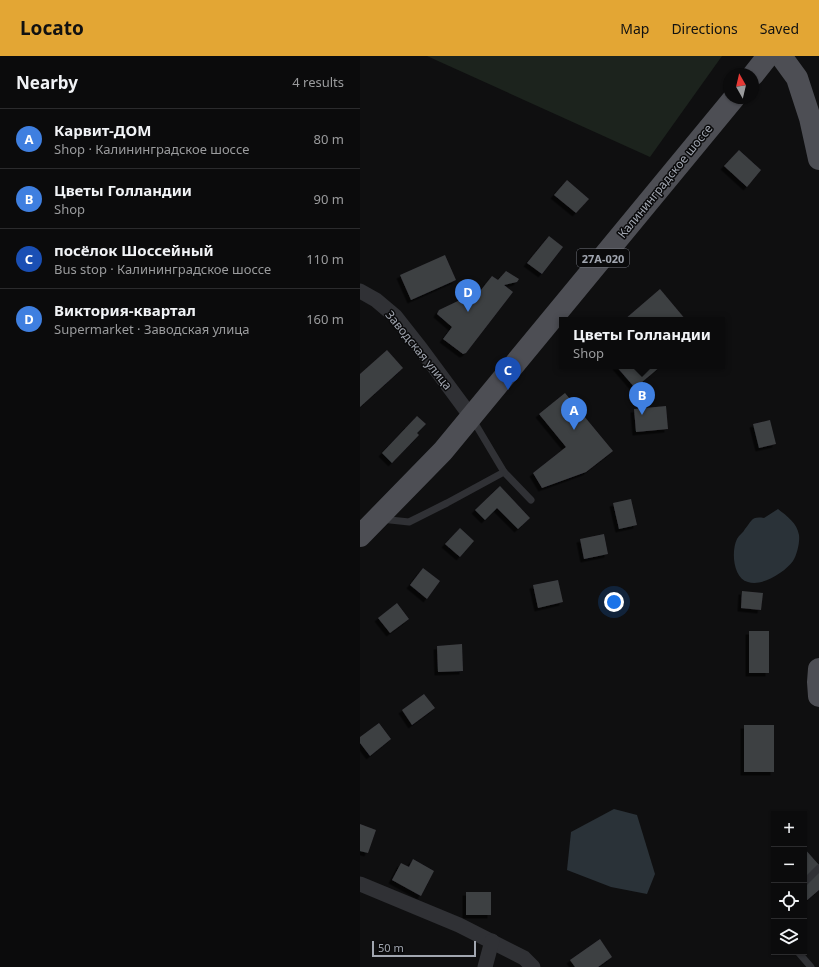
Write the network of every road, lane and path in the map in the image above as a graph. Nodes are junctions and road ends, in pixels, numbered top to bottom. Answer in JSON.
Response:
{"nodes":[{"id":1,"x":768,"y":56,"type":"edge"},
{"id":2,"x":780,"y":56,"type":"edge"},
{"id":3,"x":758,"y":68,"type":"edge"},
{"id":4,"x":729,"y":104,"type":"edge"},
{"id":5,"x":819,"y":158,"type":"edge"},
{"id":6,"x":360,"y":291,"type":"edge"},
{"id":7,"x":472,"y":418,"type":"junction"},
{"id":8,"x":504,"y":472,"type":"junction"},
{"id":9,"x":531,"y":500,"type":"dead end"},
{"id":10,"x":377,"y":519,"type":"junction"},
{"id":11,"x":360,"y":536,"type":"edge"},
{"id":12,"x":819,"y":669,"type":"edge"},
{"id":13,"x":819,"y":696,"type":"edge"},
{"id":14,"x":819,"y":868,"type":"edge"},
{"id":15,"x":807,"y":880,"type":"edge"},
{"id":16,"x":360,"y":884,"type":"edge"},
{"id":17,"x":492,"y":941,"type":"junction"},
{"id":18,"x":801,"y":955,"type":"edge"},
{"id":19,"x":485,"y":967,"type":"edge"},
{"id":20,"x":533,"y":967,"type":"edge"},
{"id":21,"x":811,"y":967,"type":"edge"}],
"edges":[{"from":1,"to":3,"type":"main road"},
{"from":2,"to":5,"type":"main road"},
{"from":4,"to":7,"type":"main road","name":"Калининградское шоссе","number":"27А-020"},
{"from":6,"to":7,"type":"street","name":"Заводская улица"},
{"from":7,"to":8,"type":"lane"},
{"from":7,"to":10,"type":"main road","name":"Калининградское шоссе","number":"27А-020"},
{"from":8,"to":9,"type":"lane"},
{"from":8,"to":10,"type":"lane"},
{"from":10,"to":11,"type":"main road","name":"Калининградское шоссе","number":"27А-020"},
{"from":12,"to":13,"type":"main road"},
{"from":14,"to":15,"type":"lane"},
{"from":16,"to":17,"type":"street"},
{"from":17,"to":19,"type":"street"},
{"from":17,"to":20,"type":"street"},
{"from":18,"to":21,"type":"lane"}]}
